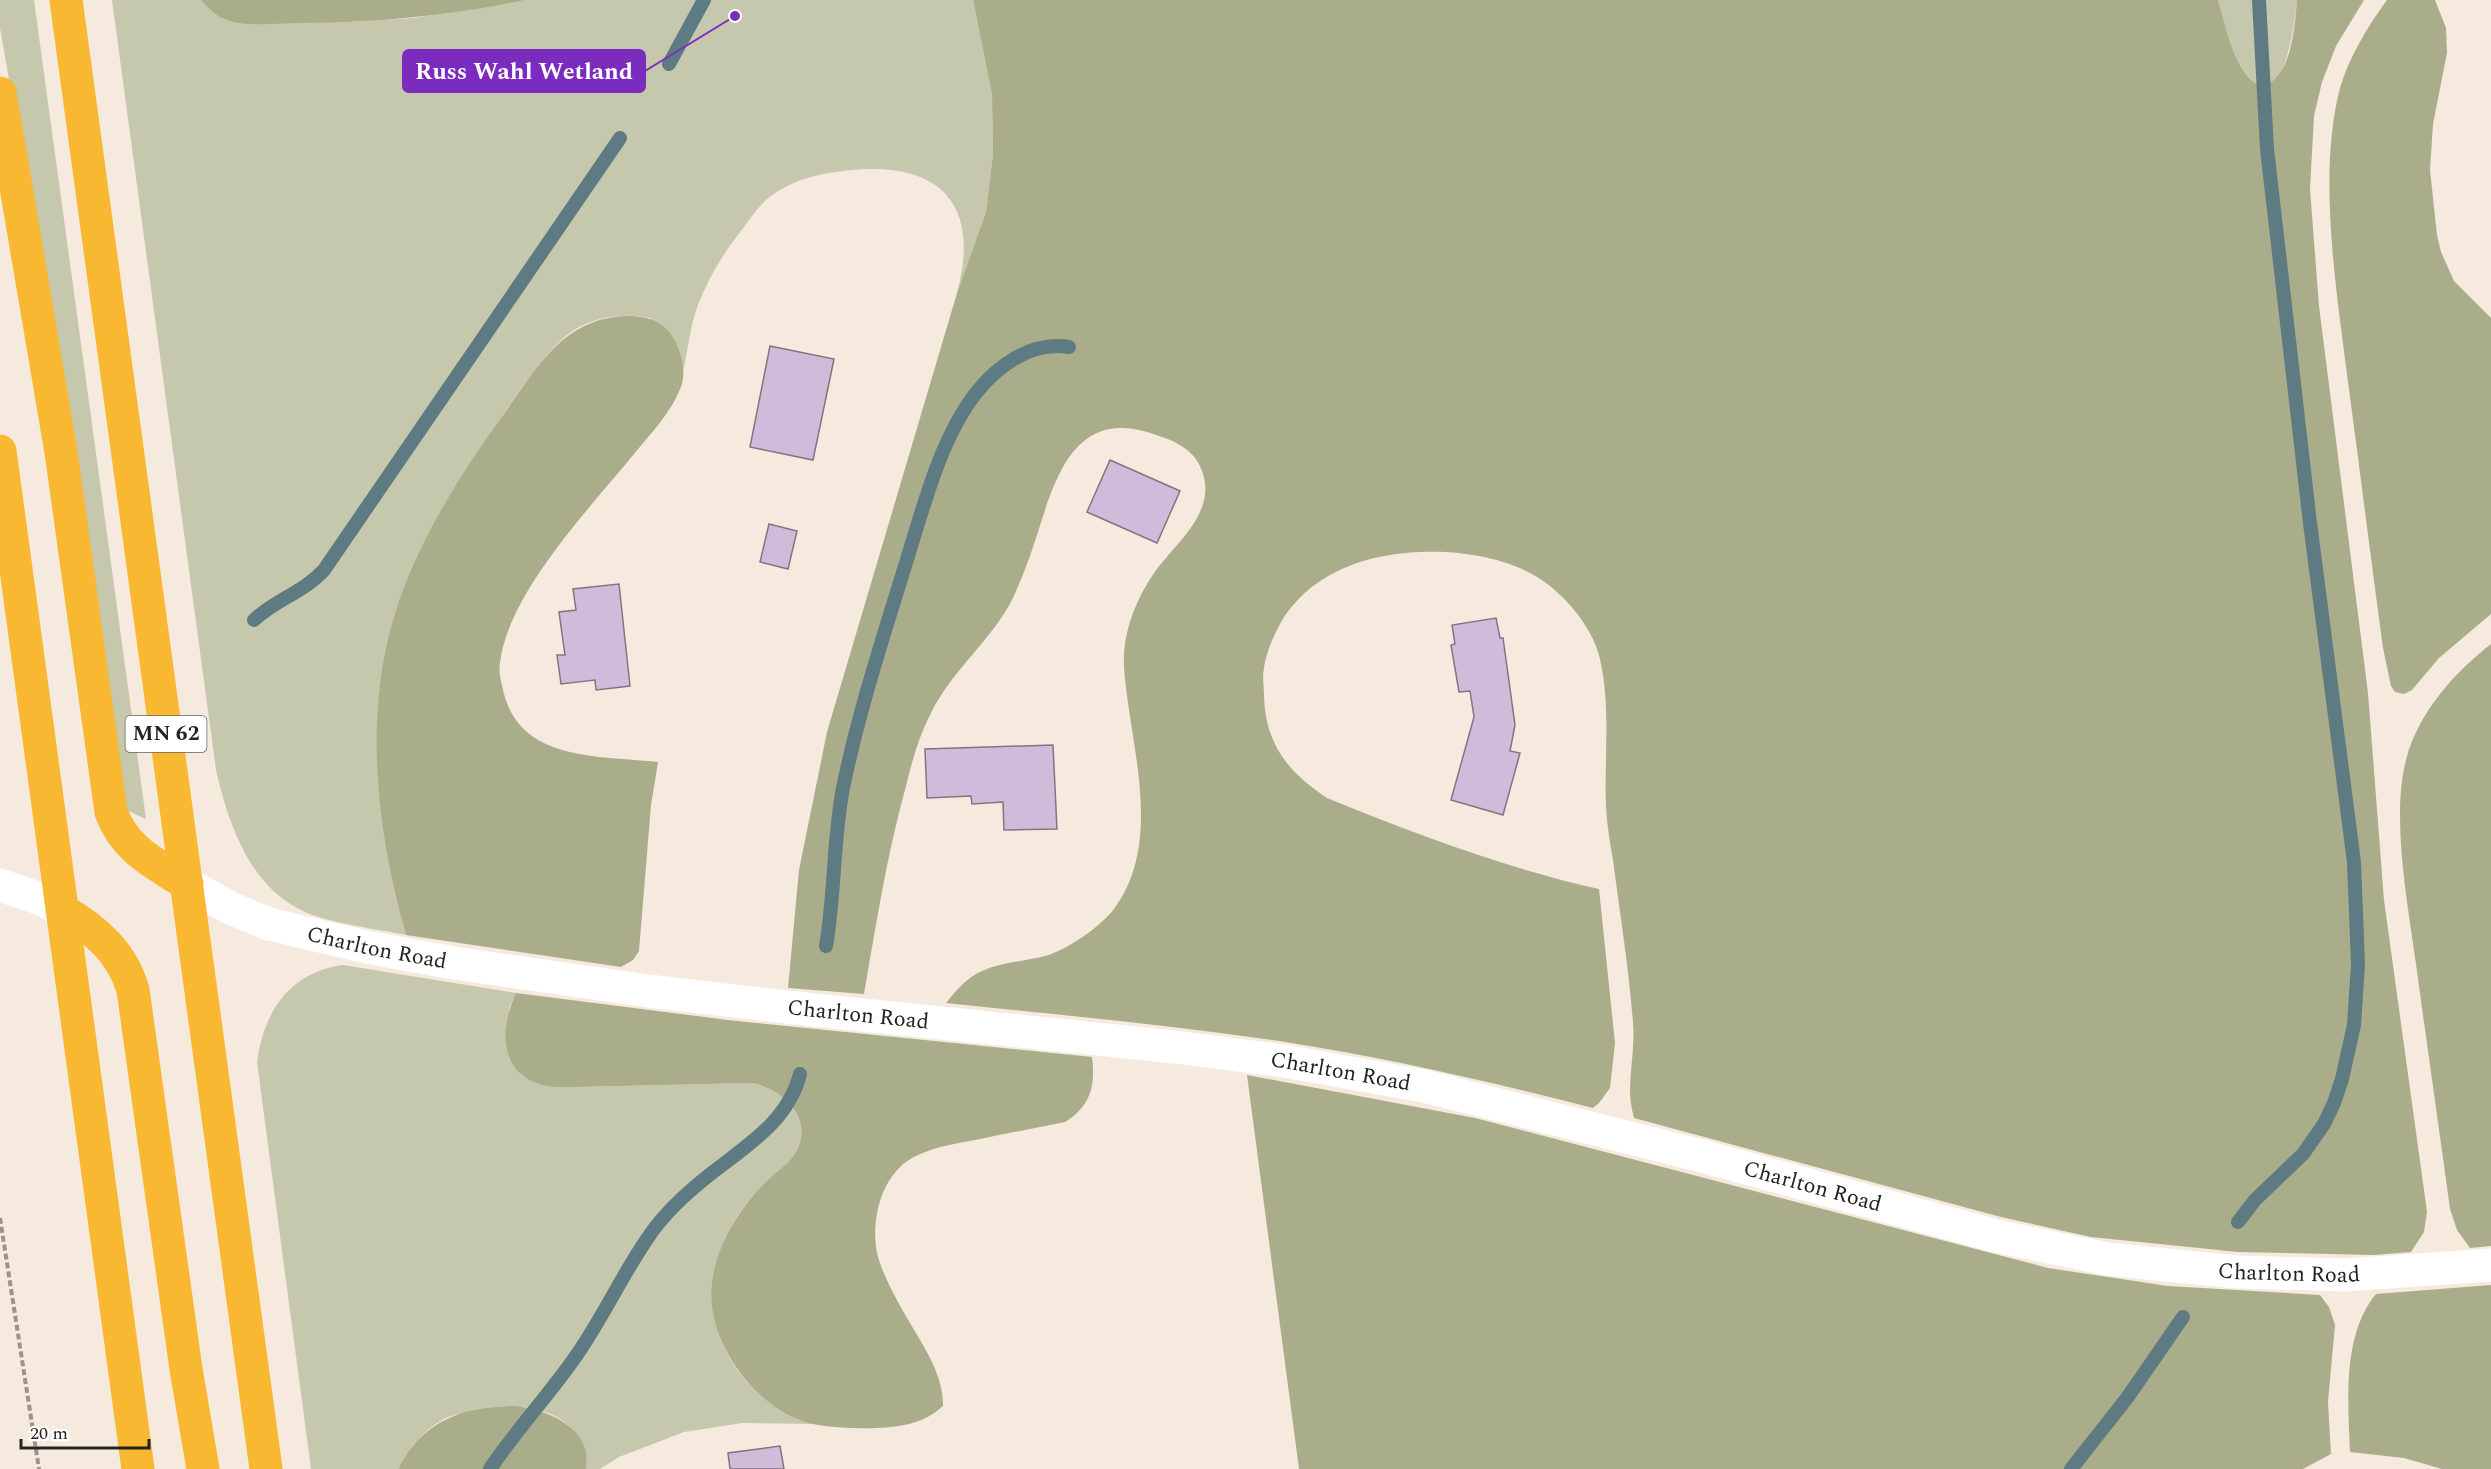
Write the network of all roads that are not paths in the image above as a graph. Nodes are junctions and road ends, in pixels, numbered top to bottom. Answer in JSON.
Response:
{"nodes":[{"id":1,"x":66,"y":0,"type":"edge"},
{"id":2,"x":0,"y":93,"type":"edge"},
{"id":3,"x":0,"y":451,"type":"edge"},
{"id":4,"x":187,"y":884,"type":"junction"},
{"id":5,"x":0,"y":885,"type":"edge"},
{"id":6,"x":63,"y":910,"type":"junction"},
{"id":7,"x":2491,"y":1265,"type":"edge"},
{"id":8,"x":138,"y":1469,"type":"edge"},
{"id":9,"x":203,"y":1469,"type":"edge"},
{"id":10,"x":266,"y":1469,"type":"edge"}],
"edges":[{"from":1,"to":4,"type":"highway","number":"MN 62"},
{"from":2,"to":4,"type":"highway"},
{"from":3,"to":6,"type":"highway"},
{"from":4,"to":7,"type":"street","name":"Charlton Road"},
{"from":4,"to":10,"type":"highway","number":"MN 62"},
{"from":5,"to":6,"type":"street"},
{"from":6,"to":8,"type":"highway"},
{"from":6,"to":9,"type":"highway"}]}
